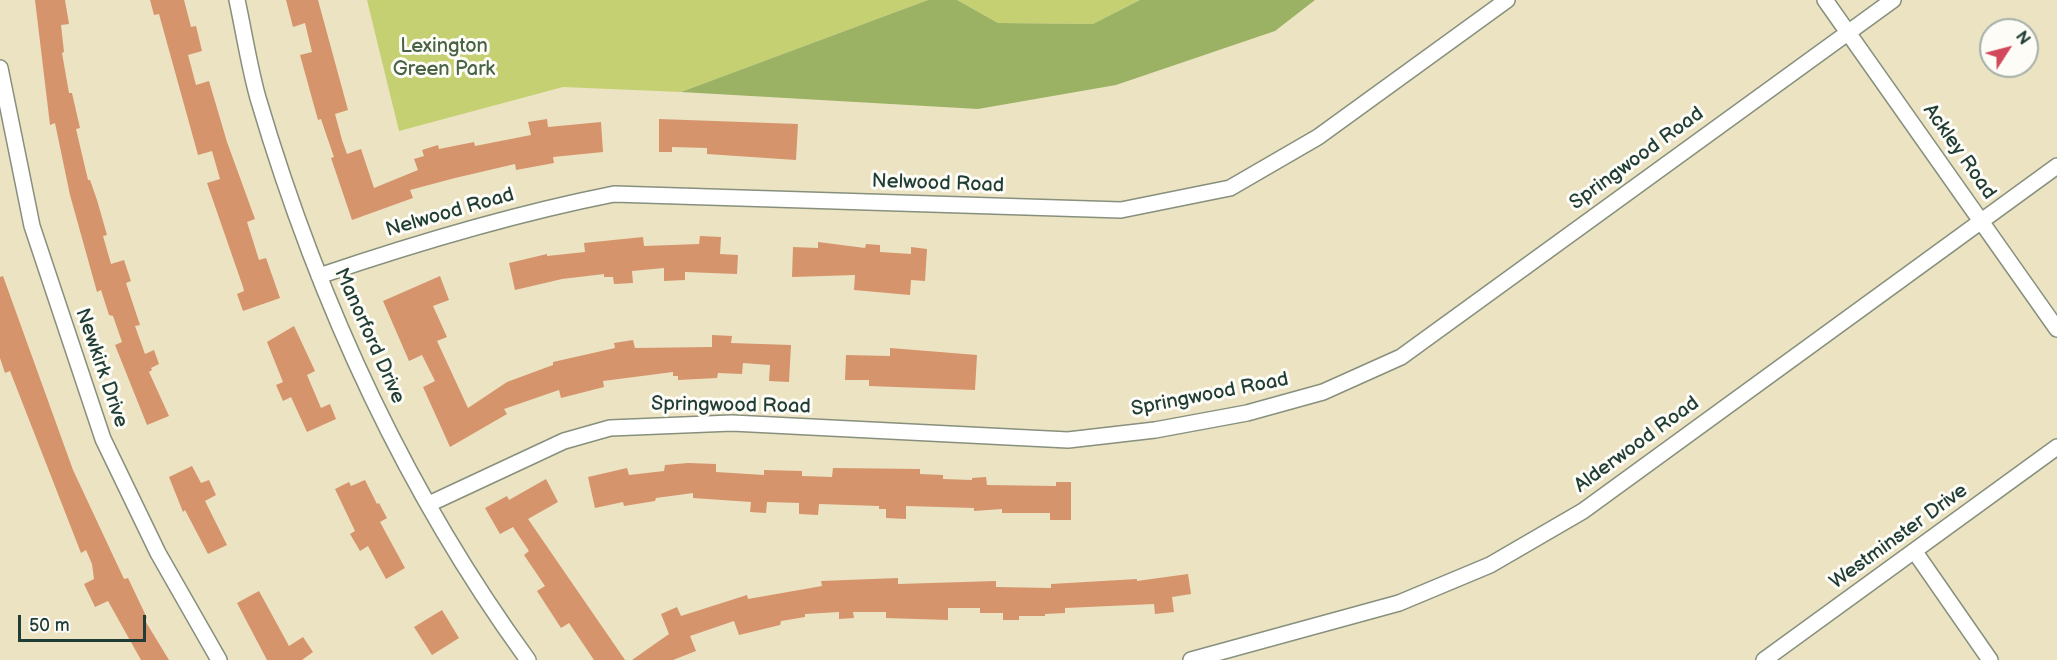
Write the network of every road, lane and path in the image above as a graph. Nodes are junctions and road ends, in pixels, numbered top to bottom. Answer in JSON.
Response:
{"nodes":[{"id":1,"x":237,"y":0,"type":"edge"},
{"id":2,"x":1507,"y":0,"type":"edge"},
{"id":3,"x":1825,"y":0,"type":"edge"},
{"id":4,"x":1893,"y":0,"type":"edge"},
{"id":5,"x":1848,"y":32,"type":"junction"},
{"id":6,"x":0,"y":68,"type":"edge"},
{"id":7,"x":2057,"y":166,"type":"edge"},
{"id":8,"x":1980,"y":219,"type":"junction"},
{"id":9,"x":319,"y":276,"type":"junction"},
{"id":10,"x":2057,"y":329,"type":"edge"},
{"id":11,"x":2057,"y":447,"type":"edge"},
{"id":12,"x":429,"y":504,"type":"junction"},
{"id":13,"x":1915,"y":552,"type":"junction"},
{"id":14,"x":219,"y":660,"type":"edge"},
{"id":15,"x":528,"y":660,"type":"edge"},
{"id":16,"x":1191,"y":660,"type":"edge"},
{"id":17,"x":1764,"y":660,"type":"edge"},
{"id":18,"x":1990,"y":660,"type":"edge"}],
"edges":[{"from":1,"to":9,"type":"street","name":"Manorford Drive"},
{"from":2,"to":9,"type":"street","name":"Nelwood Road"},
{"from":3,"to":5,"type":"street","name":"Ackley Road"},
{"from":4,"to":5,"type":"street","name":"Springwood Road"},
{"from":5,"to":8,"type":"street","name":"Ackley Road"},
{"from":5,"to":12,"type":"street","name":"Springwood Road"},
{"from":6,"to":14,"type":"street","name":"Newkirk Drive"},
{"from":7,"to":8,"type":"street","name":"Alderwood Road"},
{"from":8,"to":10,"type":"street","name":"Ackley Road"},
{"from":8,"to":16,"type":"street","name":"Alderwood Road"},
{"from":9,"to":12,"type":"street","name":"Manorford Drive"},
{"from":11,"to":13,"type":"street","name":"Westminster Drive"},
{"from":12,"to":15,"type":"street","name":"Manorford Drive"},
{"from":13,"to":17,"type":"street","name":"Westminster Drive"},
{"from":13,"to":18,"type":"street"}]}
